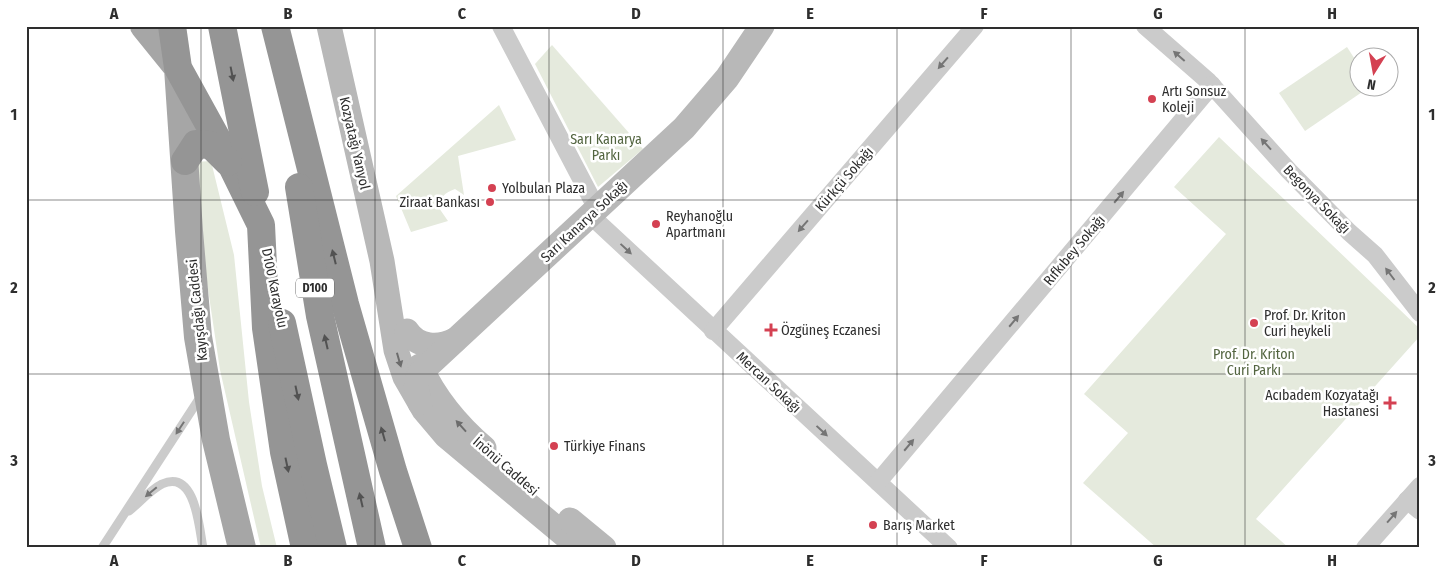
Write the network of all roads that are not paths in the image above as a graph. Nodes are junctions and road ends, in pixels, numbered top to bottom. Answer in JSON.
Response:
{"nodes":[{"id":1,"x":144,"y":26,"type":"edge"},
{"id":2,"x":172,"y":26,"type":"edge"},
{"id":3,"x":222,"y":26,"type":"edge"},
{"id":4,"x":275,"y":26,"type":"edge"},
{"id":5,"x":329,"y":26,"type":"edge"},
{"id":6,"x":501,"y":26,"type":"edge"},
{"id":7,"x":762,"y":26,"type":"edge"},
{"id":8,"x":975,"y":26,"type":"edge"},
{"id":9,"x":1145,"y":26,"type":"edge"},
{"id":10,"x":178,"y":68,"type":"junction"},
{"id":11,"x":1212,"y":85,"type":"junction"},
{"id":12,"x":184,"y":161,"type":"junction"},
{"id":13,"x":232,"y":166,"type":"junction"},
{"id":14,"x":594,"y":212,"type":"junction"},
{"id":15,"x":261,"y":225,"type":"junction"},
{"id":16,"x":382,"y":261,"type":"junction"},
{"id":17,"x":1420,"y":312,"type":"edge"},
{"id":18,"x":407,"y":331,"type":"junction"},
{"id":19,"x":713,"y":331,"type":"junction"},
{"id":20,"x":455,"y":340,"type":"junction"},
{"id":21,"x":422,"y":370,"type":"junction"},
{"id":22,"x":207,"y":388,"type":"junction"},
{"id":23,"x":433,"y":407,"type":"junction"},
{"id":24,"x":878,"y":482,"type":"junction"},
{"id":25,"x":1420,"y":486,"type":"edge"},
{"id":26,"x":1413,"y":506,"type":"edge"},
{"id":27,"x":121,"y":517,"type":"junction"},
{"id":28,"x":102,"y":548,"type":"edge"},
{"id":29,"x":203,"y":548,"type":"edge"},
{"id":30,"x":242,"y":548,"type":"edge"},
{"id":31,"x":305,"y":548,"type":"edge"},
{"id":32,"x":333,"y":548,"type":"edge"},
{"id":33,"x":372,"y":548,"type":"edge"},
{"id":34,"x":418,"y":548,"type":"edge"},
{"id":35,"x":580,"y":548,"type":"edge"},
{"id":36,"x":604,"y":548,"type":"edge"},
{"id":37,"x":949,"y":548,"type":"edge"},
{"id":38,"x":1365,"y":548,"type":"edge"}],
"edges":[{"from":1,"to":10,"type":"main road"},
{"from":2,"to":10,"type":"highway","number":"D100"},
{"from":3,"to":15,"type":"highway","name":"D100 Karayolu","number":"D100","one_way":true},
{"from":33,"to":4,"type":"highway","number":"D100","one_way":true},
{"from":34,"to":4,"type":"highway","one_way":true},
{"from":5,"to":16,"type":"main road","name":"Kozyatağı Yanyol"},
{"from":6,"to":14,"type":"street","name":"Mercan Sokağı"},
{"from":7,"to":14,"type":"main road","name":"Sarı Kanarya Sokağı"},
{"from":8,"to":19,"type":"street","name":"Kürkçü Sokağı","one_way":true},
{"from":11,"to":9,"type":"street","one_way":true},
{"from":10,"to":12,"type":"main road","name":"Kayışdağı Caddesi"},
{"from":10,"to":13,"type":"highway","number":"D100"},
{"from":17,"to":11,"type":"street","name":"Begonya Sokağı","one_way":true},
{"from":24,"to":11,"type":"street","name":"Rıfkıbey Sokağı","one_way":true},
{"from":12,"to":13,"type":"highway"},
{"from":12,"to":22,"type":"main road","name":"Kayışdağı Caddesi"},
{"from":13,"to":15,"type":"highway","number":"D100"},
{"from":14,"to":19,"type":"street","name":"Mercan Sokağı","one_way":true},
{"from":14,"to":20,"type":"main road","name":"Sarı Kanarya Sokağı"},
{"from":15,"to":31,"type":"highway","one_way":true},
{"from":15,"to":32,"type":"highway","name":"D100 Karayolu","number":"D100","one_way":true},
{"from":16,"to":18,"type":"main road"},
{"from":16,"to":23,"type":"main road","one_way":true},
{"from":18,"to":20,"type":"main road"},
{"from":18,"to":21,"type":"main road"},
{"from":19,"to":24,"type":"street","name":"Mercan Sokağı","one_way":true},
{"from":20,"to":21,"type":"main road","name":"Sarı Kanarya Sokağı"},
{"from":20,"to":23,"type":"main road"},
{"from":21,"to":23,"type":"main road"},
{"from":22,"to":27,"type":"lane","one_way":true},
{"from":22,"to":30,"type":"main road","name":"Kayışdağı Caddesi"},
{"from":23,"to":35,"type":"main road","name":"İnönü Caddesi"},
{"from":36,"to":23,"type":"main road","name":"İnönü Caddesi","one_way":true},
{"from":24,"to":37,"type":"street","name":"Mercan Sokağı"},
{"from":25,"to":26,"type":"street"},
{"from":38,"to":26,"type":"street","one_way":true},
{"from":27,"to":28,"type":"lane"},
{"from":29,"to":27,"type":"lane","one_way":true}]}
